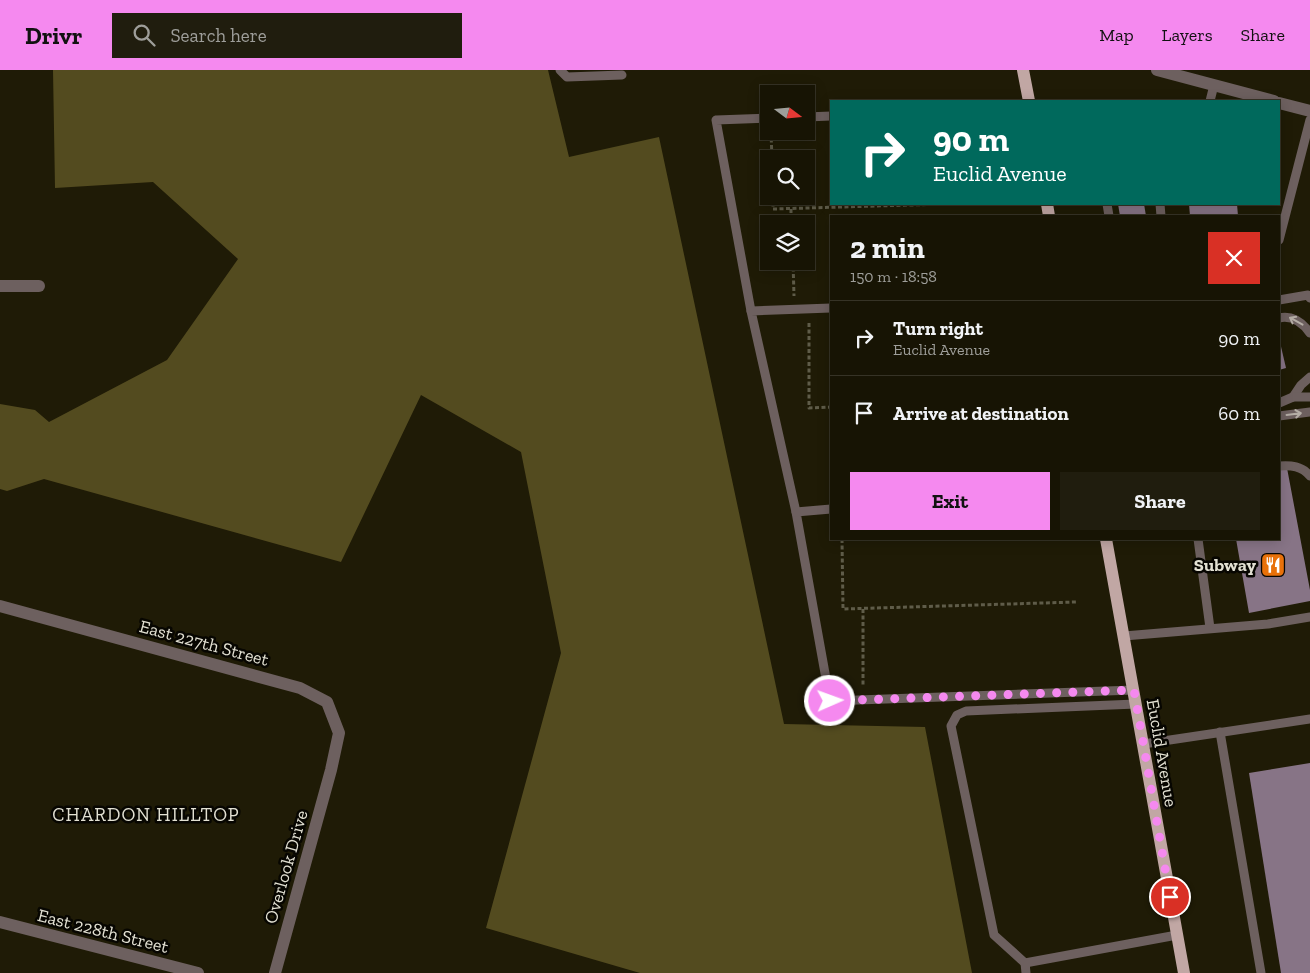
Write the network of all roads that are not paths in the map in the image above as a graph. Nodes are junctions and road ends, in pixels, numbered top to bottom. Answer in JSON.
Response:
{"nodes":[{"id":1,"x":560,"y":70,"type":"edge"},
{"id":2,"x":1023,"y":70,"type":"edge"},
{"id":3,"x":1161,"y":70,"type":"edge"},
{"id":4,"x":622,"y":75,"type":"dead end"},
{"id":5,"x":1214,"y":85,"type":"junction"},
{"id":6,"x":1029,"y":100,"type":"edge"},
{"id":7,"x":1210,"y":100,"type":"edge"},
{"id":8,"x":1270,"y":100,"type":"edge"},
{"id":9,"x":1280,"y":103,"type":"edge"},
{"id":10,"x":1310,"y":111,"type":"edge"},
{"id":11,"x":830,"y":116,"type":"edge"},
{"id":12,"x":815,"y":117,"type":"edge"},
{"id":13,"x":760,"y":118,"type":"edge"},
{"id":14,"x":1310,"y":120,"type":"edge"},
{"id":15,"x":1280,"y":236,"type":"edge"},
{"id":16,"x":0,"y":286,"type":"edge"},
{"id":17,"x":39,"y":286,"type":"dead end"},
{"id":18,"x":1310,"y":298,"type":"edge"},
{"id":19,"x":1280,"y":300,"type":"edge"},
{"id":20,"x":830,"y":308,"type":"edge"},
{"id":21,"x":752,"y":311,"type":"junction"},
{"id":22,"x":1280,"y":318,"type":"edge"},
{"id":23,"x":1310,"y":333,"type":"edge"},
{"id":24,"x":1310,"y":377,"type":"edge"},
{"id":25,"x":1293,"y":397,"type":"junction"},
{"id":26,"x":1310,"y":397,"type":"edge"},
{"id":27,"x":1280,"y":403,"type":"edge"},
{"id":28,"x":1310,"y":412,"type":"edge"},
{"id":29,"x":1280,"y":416,"type":"edge"},
{"id":30,"x":1280,"y":466,"type":"edge"},
{"id":31,"x":1310,"y":476,"type":"edge"},
{"id":32,"x":830,"y":509,"type":"edge"},
{"id":33,"x":796,"y":512,"type":"junction"},
{"id":34,"x":1106,"y":540,"type":"edge"},
{"id":35,"x":1198,"y":540,"type":"edge"},
{"id":36,"x":0,"y":606,"type":"edge"},
{"id":37,"x":1310,"y":617,"type":"edge"},
{"id":38,"x":1210,"y":628,"type":"junction"},
{"id":39,"x":1124,"y":636,"type":"junction"},
{"id":40,"x":1134,"y":690,"type":"junction"},
{"id":41,"x":1136,"y":704,"type":"junction"},
{"id":42,"x":1310,"y":718,"type":"edge"},
{"id":43,"x":1220,"y":732,"type":"junction"},
{"id":44,"x":1143,"y":744,"type":"junction"},
{"id":45,"x":331,"y":770,"type":"joint"},
{"id":46,"x":0,"y":922,"type":"edge"},
{"id":47,"x":1177,"y":935,"type":"junction"},
{"id":48,"x":1025,"y":963,"type":"junction"},
{"id":49,"x":198,"y":973,"type":"edge"},
{"id":50,"x":275,"y":973,"type":"edge"},
{"id":51,"x":1026,"y":973,"type":"edge"},
{"id":52,"x":1184,"y":973,"type":"edge"},
{"id":53,"x":1261,"y":973,"type":"edge"}],
"edges":[{"from":1,"to":4,"type":"lane"},
{"from":2,"to":6,"type":"main road"},
{"from":3,"to":5,"type":"street"},
{"from":5,"to":7,"type":"lane"},
{"from":5,"to":8,"type":"street"},
{"from":9,"to":10,"type":"street"},
{"from":11,"to":12,"type":"lane"},
{"from":13,"to":21,"type":"lane"},
{"from":14,"to":15,"type":"lane"},
{"from":16,"to":17,"type":"street"},
{"from":18,"to":19,"type":"lane"},
{"from":20,"to":21,"type":"lane"},
{"from":21,"to":33,"type":"lane"},
{"from":23,"to":22,"type":"lane","one_way":true},
{"from":24,"to":25,"type":"lane"},
{"from":25,"to":26,"type":"lane"},
{"from":25,"to":27,"type":"lane"},
{"from":29,"to":28,"type":"lane","one_way":true},
{"from":30,"to":31,"type":"lane"},
{"from":32,"to":33,"type":"lane"},
{"from":33,"to":40,"type":"lane"},
{"from":34,"to":39,"type":"main road","name":"Euclid Avenue"},
{"from":35,"to":38,"type":"lane"},
{"from":36,"to":45,"type":"street","name":"East 227th Street"},
{"from":37,"to":38,"type":"lane"},
{"from":38,"to":39,"type":"lane"},
{"from":39,"to":40,"type":"main road","name":"Euclid Avenue"},
{"from":40,"to":41,"type":"main road","name":"Euclid Avenue"},
{"from":41,"to":44,"type":"main road","name":"Euclid Avenue"},
{"from":41,"to":48,"type":"lane"},
{"from":42,"to":43,"type":"lane"},
{"from":43,"to":44,"type":"lane"},
{"from":43,"to":53,"type":"lane"},
{"from":44,"to":47,"type":"main road","name":"Euclid Avenue"},
{"from":45,"to":50,"type":"street","name":"Overlook Drive"},
{"from":46,"to":49,"type":"street","name":"East 228th Street"},
{"from":47,"to":48,"type":"lane"},
{"from":47,"to":52,"type":"main road","name":"Euclid Avenue"},
{"from":48,"to":51,"type":"lane"}]}
